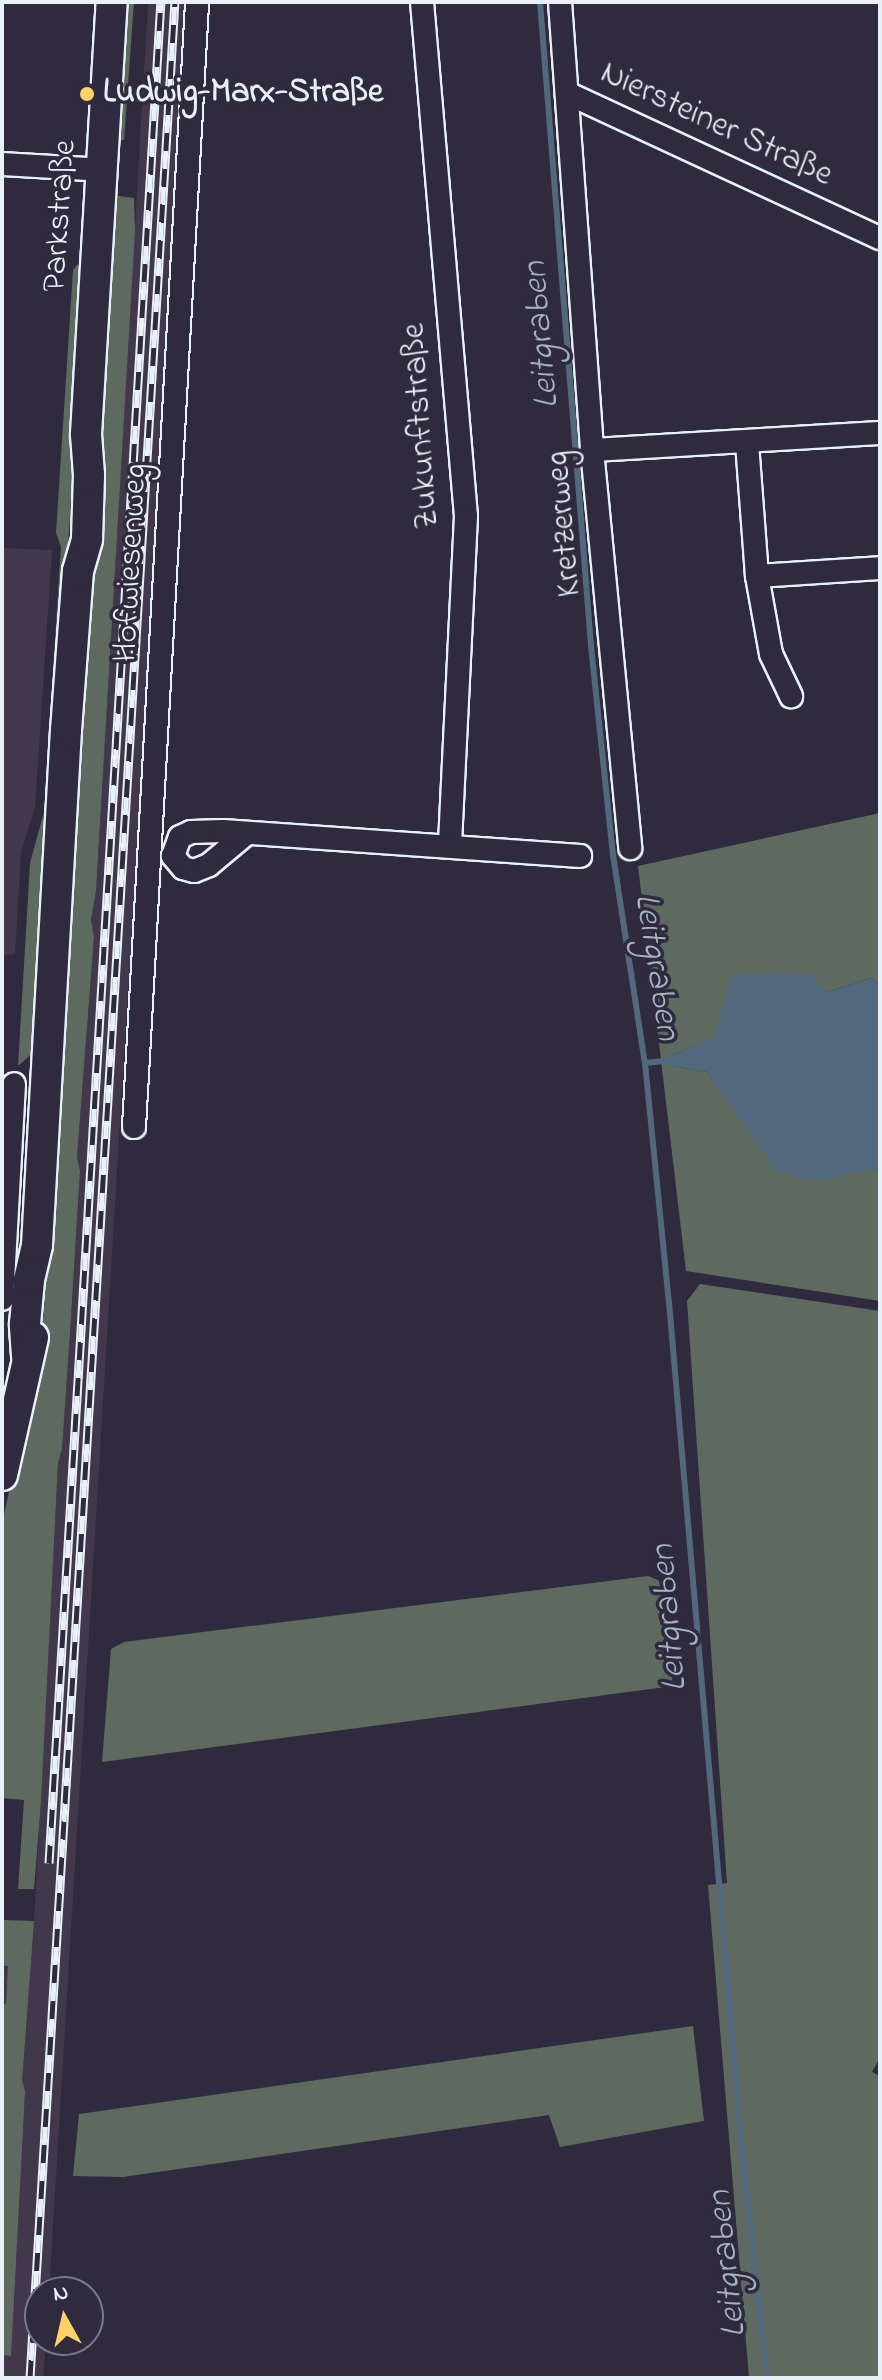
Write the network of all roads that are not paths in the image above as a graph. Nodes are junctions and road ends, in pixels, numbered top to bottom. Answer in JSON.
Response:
{"nodes":[{"id":1,"x":112,"y":2,"type":"edge"},
{"id":2,"x":197,"y":2,"type":"edge"},
{"id":3,"x":422,"y":2,"type":"edge"},
{"id":4,"x":560,"y":2,"type":"edge"},
{"id":5,"x":567,"y":93,"type":"junction"},
{"id":6,"x":2,"y":164,"type":"edge"},
{"id":7,"x":102,"y":170,"type":"junction"},
{"id":8,"x":880,"y":238,"type":"edge"},
{"id":9,"x":880,"y":433,"type":"edge"},
{"id":10,"x":747,"y":443,"type":"junction"},
{"id":11,"x":592,"y":450,"type":"junction"},
{"id":12,"x":880,"y":568,"type":"edge"},
{"id":13,"x":757,"y":576,"type":"junction"},
{"id":14,"x":791,"y":696,"type":"dead end"},
{"id":15,"x":247,"y":833,"type":"junction"},
{"id":16,"x":150,"y":844,"type":"junction"},
{"id":17,"x":175,"y":844,"type":"junction"},
{"id":18,"x":450,"y":847,"type":"junction"},
{"id":19,"x":630,"y":848,"type":"dead end"},
{"id":20,"x":580,"y":856,"type":"dead end"},
{"id":21,"x":8,"y":1084,"type":"edge"},
{"id":22,"x":47,"y":1085,"type":"junction"},
{"id":23,"x":134,"y":1127,"type":"dead end"},
{"id":24,"x":2,"y":1299,"type":"edge"},
{"id":25,"x":2,"y":1475,"type":"edge"}],
"edges":[{"from":1,"to":7,"type":"main road","name":"Parkstraße"},
{"from":2,"to":16,"type":"street","name":"Hofwiesenweg"},
{"from":3,"to":18,"type":"street","name":"Zukunftstraße"},
{"from":4,"to":5,"type":"street","name":"Kretzerweg"},
{"from":5,"to":8,"type":"street","name":"Niersteiner Straße"},
{"from":5,"to":11,"type":"street","name":"Kretzerweg"},
{"from":6,"to":7,"type":"street"},
{"from":7,"to":22,"type":"main road","name":"Parkstraße"},
{"from":9,"to":10,"type":"street"},
{"from":10,"to":11,"type":"street"},
{"from":10,"to":13,"type":"street"},
{"from":11,"to":19,"type":"street","name":"Kretzerweg"},
{"from":12,"to":13,"type":"street"},
{"from":13,"to":14,"type":"street"},
{"from":15,"to":17,"type":"street"},
{"from":15,"to":17,"type":"street"},
{"from":15,"to":18,"type":"street"},
{"from":16,"to":17,"type":"street"},
{"from":16,"to":23,"type":"street","name":"Hofwiesenweg"},
{"from":18,"to":20,"type":"street"},
{"from":21,"to":22,"type":"street"},
{"from":21,"to":24,"type":"street"},
{"from":22,"to":25,"type":"main road","name":"Parkstraße"}]}
